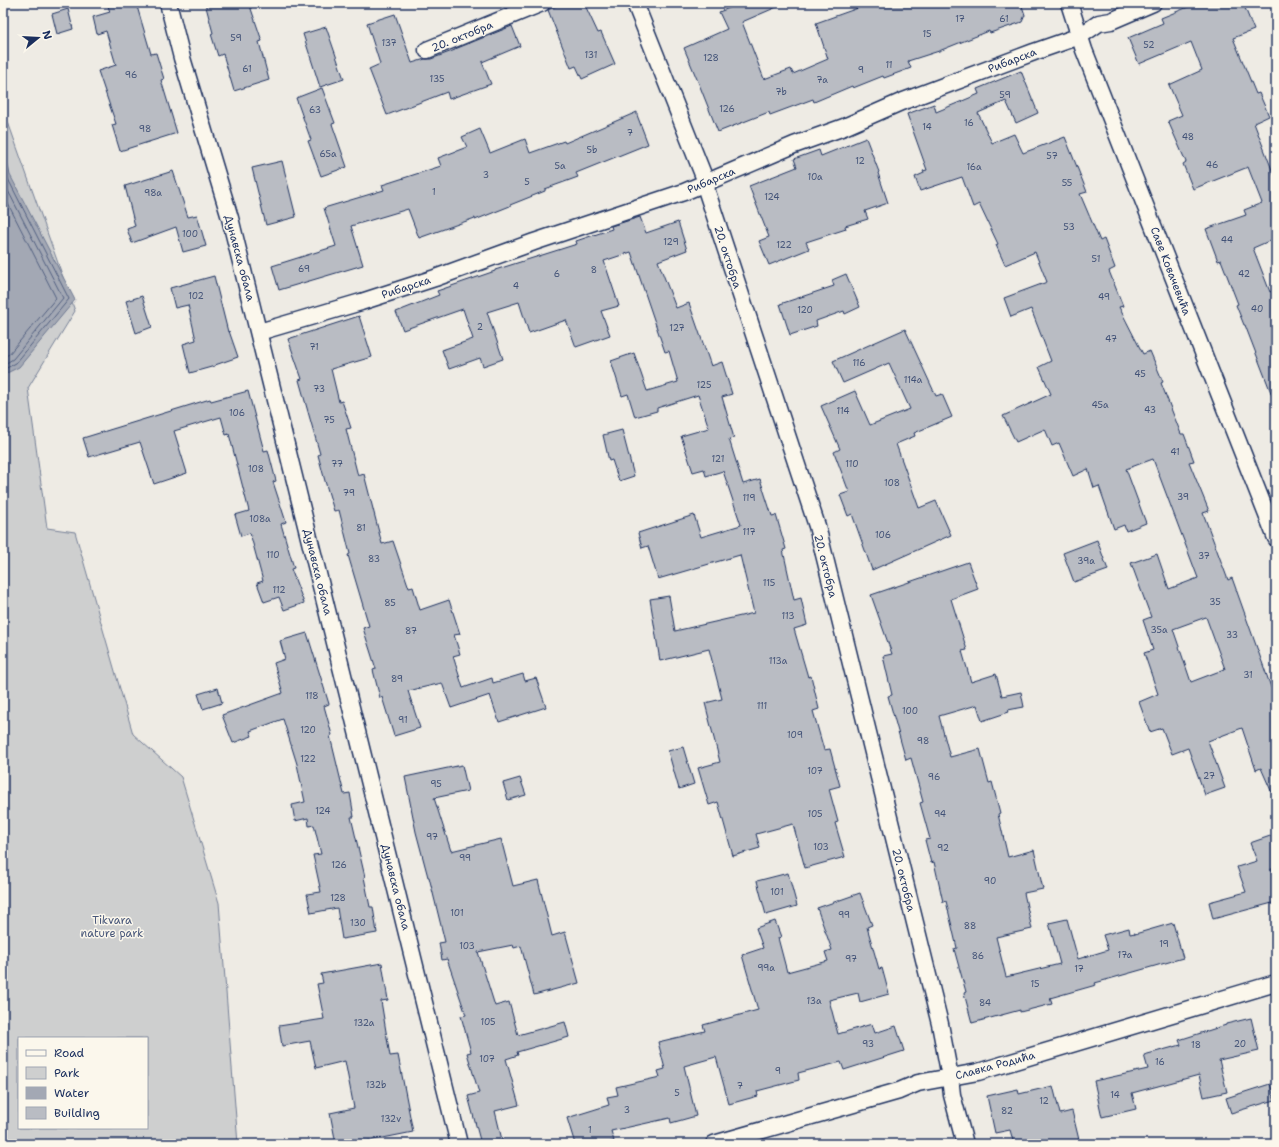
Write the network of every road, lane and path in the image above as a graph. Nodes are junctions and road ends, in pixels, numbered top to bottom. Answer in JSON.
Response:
{"nodes":[{"id":1,"x":168,"y":3,"type":"edge"},
{"id":2,"x":542,"y":3,"type":"edge"},
{"id":3,"x":635,"y":3,"type":"edge"},
{"id":4,"x":1068,"y":3,"type":"edge"},
{"id":5,"x":1153,"y":3,"type":"edge"},
{"id":6,"x":1080,"y":36,"type":"junction"},
{"id":7,"x":426,"y":50,"type":"dead end"},
{"id":8,"x":706,"y":182,"type":"junction"},
{"id":9,"x":259,"y":332,"type":"junction"},
{"id":10,"x":1276,"y":538,"type":"edge"},
{"id":11,"x":1276,"y":983,"type":"edge"},
{"id":12,"x":950,"y":1077,"type":"junction"},
{"id":13,"x":459,"y":1144,"type":"edge"},
{"id":14,"x":714,"y":1144,"type":"edge"},
{"id":15,"x":964,"y":1144,"type":"edge"}],
"edges":[{"from":1,"to":9,"type":"street","name":"Дунавска обала"},
{"from":2,"to":7,"type":"street","name":"20. октобра"},
{"from":3,"to":8,"type":"street","name":"20. октобра"},
{"from":4,"to":6,"type":"street","name":"Саве Ковачевића"},
{"from":5,"to":6,"type":"street","name":"Рибарска"},
{"from":6,"to":8,"type":"street","name":"Рибарска"},
{"from":6,"to":10,"type":"street","name":"Саве Ковачевића"},
{"from":8,"to":9,"type":"street","name":"Рибарска"},
{"from":8,"to":12,"type":"street","name":"20. октобра"},
{"from":9,"to":13,"type":"street","name":"Дунавска обала"},
{"from":11,"to":12,"type":"street","name":"Славка Родића"},
{"from":12,"to":14,"type":"street","name":"Славка Родића"},
{"from":12,"to":15,"type":"street","name":"20. октобра"}]}
